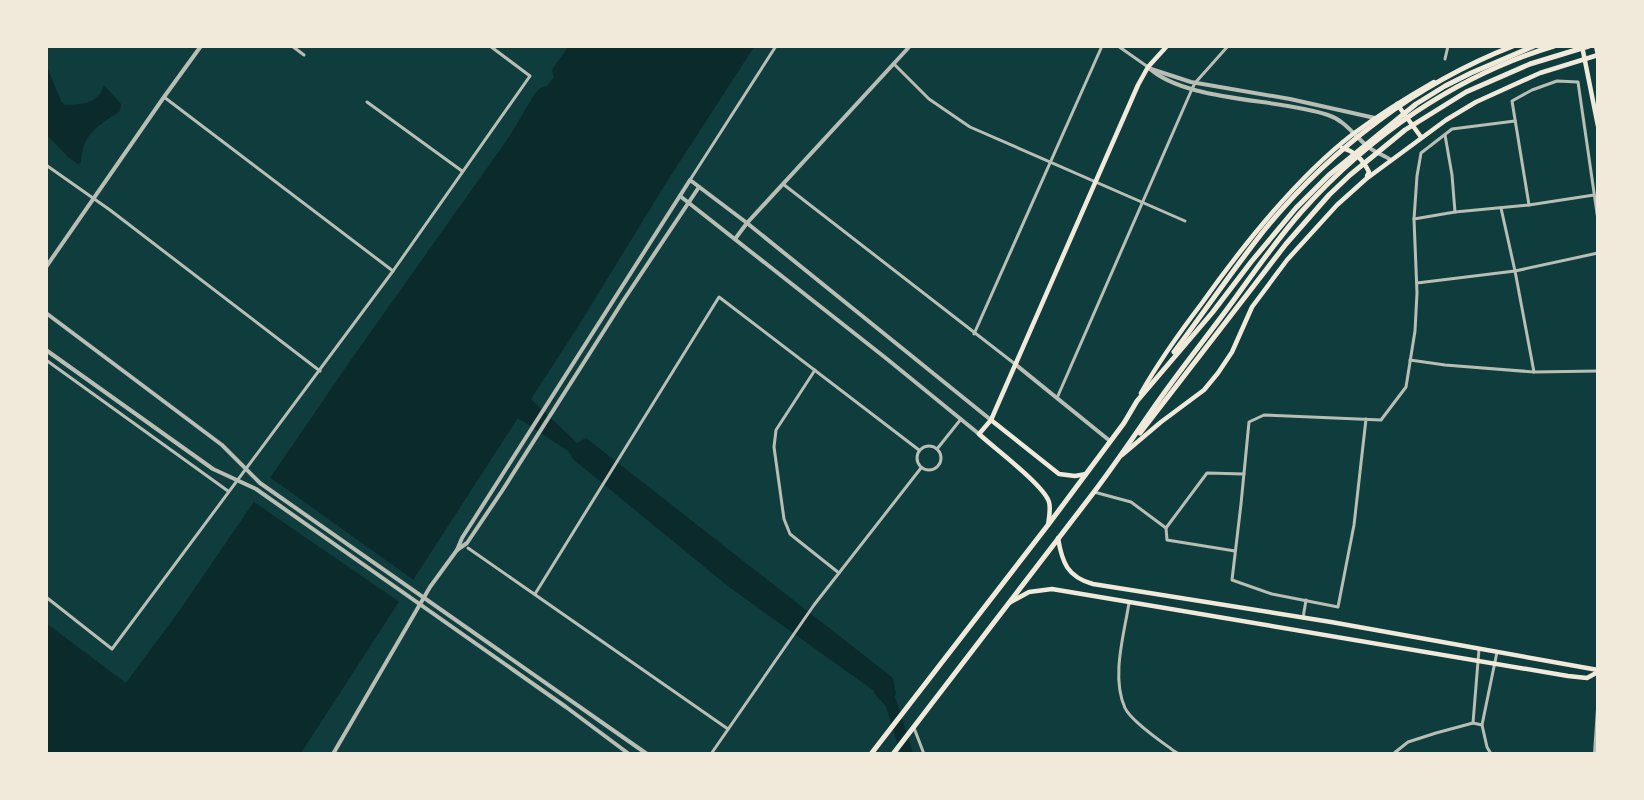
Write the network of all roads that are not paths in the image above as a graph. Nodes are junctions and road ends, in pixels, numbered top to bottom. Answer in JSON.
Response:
{"nodes":[{"id":1,"x":201,"y":46,"type":"edge"},
{"id":2,"x":292,"y":46,"type":"edge"},
{"id":3,"x":490,"y":46,"type":"edge"},
{"id":4,"x":776,"y":46,"type":"edge"},
{"id":5,"x":910,"y":46,"type":"edge"},
{"id":6,"x":1102,"y":46,"type":"edge"},
{"id":7,"x":1118,"y":46,"type":"edge"},
{"id":8,"x":1167,"y":46,"type":"edge"},
{"id":9,"x":1228,"y":46,"type":"edge"},
{"id":10,"x":1448,"y":46,"type":"edge"},
{"id":11,"x":1511,"y":46,"type":"edge"},
{"id":12,"x":1534,"y":46,"type":"edge"},
{"id":13,"x":1554,"y":46,"type":"edge"},
{"id":14,"x":1582,"y":46,"type":"edge"},
{"id":15,"x":1588,"y":46,"type":"edge"},
{"id":16,"x":1596,"y":46,"type":"edge"},
{"id":17,"x":304,"y":55,"type":"dead end"},
{"id":18,"x":1598,"y":55,"type":"edge"},
{"id":19,"x":1445,"y":59,"type":"dead end"},
{"id":20,"x":1585,"y":59,"type":"junction"},
{"id":21,"x":894,"y":64,"type":"junction"},
{"id":22,"x":1148,"y":67,"type":"junction"},
{"id":23,"x":1196,"y":83,"type":"junction"},
{"id":24,"x":1192,"y":89,"type":"junction"},
{"id":25,"x":164,"y":97,"type":"junction"},
{"id":26,"x":367,"y":102,"type":"dead end"},
{"id":27,"x":1397,"y":104,"type":"junction"},
{"id":28,"x":1376,"y":119,"type":"junction"},
{"id":29,"x":1515,"y":121,"type":"junction"},
{"id":30,"x":1598,"y":126,"type":"edge"},
{"id":31,"x":1354,"y":134,"type":"junction"},
{"id":32,"x":1445,"y":135,"type":"junction"},
{"id":33,"x":1421,"y":137,"type":"junction"},
{"id":34,"x":1336,"y":149,"type":"junction"},
{"id":35,"x":1391,"y":160,"type":"junction"},
{"id":36,"x":1050,"y":163,"type":"junction"},
{"id":37,"x":46,"y":165,"type":"edge"},
{"id":38,"x":462,"y":171,"type":"junction"},
{"id":39,"x":1366,"y":178,"type":"junction"},
{"id":40,"x":690,"y":180,"type":"junction"},
{"id":41,"x":1095,"y":183,"type":"junction"},
{"id":42,"x":783,"y":184,"type":"junction"},
{"id":43,"x":699,"y":187,"type":"junction"},
{"id":44,"x":1594,"y":195,"type":"junction"},
{"id":45,"x":680,"y":196,"type":"junction"},
{"id":46,"x":94,"y":199,"type":"junction"},
{"id":47,"x":688,"y":202,"type":"junction"},
{"id":48,"x":1142,"y":202,"type":"junction"},
{"id":49,"x":1529,"y":205,"type":"junction"},
{"id":50,"x":1501,"y":208,"type":"junction"},
{"id":51,"x":1455,"y":212,"type":"junction"},
{"id":52,"x":1414,"y":219,"type":"junction"},
{"id":53,"x":1597,"y":220,"type":"edge"},
{"id":54,"x":1185,"y":221,"type":"dead end"},
{"id":55,"x":747,"y":223,"type":"junction"},
{"id":56,"x":735,"y":239,"type":"junction"},
{"id":57,"x":1598,"y":254,"type":"edge"},
{"id":58,"x":46,"y":267,"type":"edge"},
{"id":59,"x":393,"y":271,"type":"junction"},
{"id":60,"x":1515,"y":271,"type":"junction"},
{"id":61,"x":1417,"y":283,"type":"junction"},
{"id":62,"x":46,"y":314,"type":"edge"},
{"id":63,"x":974,"y":334,"type":"junction"},
{"id":64,"x":46,"y":350,"type":"edge"},
{"id":65,"x":46,"y":360,"type":"edge"},
{"id":66,"x":1410,"y":360,"type":"junction"},
{"id":67,"x":1015,"y":364,"type":"junction"},
{"id":68,"x":815,"y":370,"type":"junction"},
{"id":69,"x":1598,"y":371,"type":"edge"},
{"id":70,"x":320,"y":372,"type":"junction"},
{"id":71,"x":1534,"y":372,"type":"junction"},
{"id":72,"x":1057,"y":398,"type":"junction"},
{"id":73,"x":1137,"y":401,"type":"junction"},
{"id":74,"x":961,"y":419,"type":"junction"},
{"id":75,"x":1366,"y":419,"type":"junction"},
{"id":76,"x":991,"y":420,"type":"junction"},
{"id":77,"x":979,"y":434,"type":"junction"},
{"id":78,"x":1111,"y":442,"type":"junction"},
{"id":79,"x":937,"y":449,"type":"junction"},
{"id":80,"x":919,"y":450,"type":"junction"},
{"id":81,"x":1120,"y":457,"type":"junction"},
{"id":82,"x":921,"y":468,"type":"junction"},
{"id":83,"x":1086,"y":474,"type":"junction"},
{"id":84,"x":1244,"y":474,"type":"junction"},
{"id":85,"x":228,"y":491,"type":"junction"},
{"id":86,"x":1094,"y":492,"type":"junction"},
{"id":87,"x":1048,"y":525,"type":"junction"},
{"id":88,"x":1166,"y":528,"type":"junction"},
{"id":89,"x":1059,"y":538,"type":"junction"},
{"id":90,"x":468,"y":548,"type":"dead end"},
{"id":91,"x":457,"y":550,"type":"junction"},
{"id":92,"x":1236,"y":551,"type":"junction"},
{"id":93,"x":839,"y":573,"type":"junction"},
{"id":94,"x":534,"y":594,"type":"junction"},
{"id":95,"x":46,"y":597,"type":"edge"},
{"id":96,"x":1306,"y":600,"type":"junction"},
{"id":97,"x":1129,"y":601,"type":"junction"},
{"id":98,"x":1007,"y":605,"type":"junction"},
{"id":99,"x":1304,"y":618,"type":"junction"},
{"id":100,"x":1479,"y":649,"type":"junction"},
{"id":101,"x":1497,"y":652,"type":"junction"},
{"id":102,"x":1478,"y":661,"type":"junction"},
{"id":103,"x":1494,"y":664,"type":"junction"},
{"id":104,"x":1598,"y":671,"type":"edge"},
{"id":105,"x":1598,"y":709,"type":"edge"},
{"id":106,"x":1473,"y":723,"type":"junction"},
{"id":107,"x":1482,"y":725,"type":"junction"},
{"id":108,"x":913,"y":727,"type":"junction"},
{"id":109,"x":728,"y":729,"type":"junction"},
{"id":110,"x":895,"y":751,"type":"edge"},
{"id":111,"x":333,"y":753,"type":"edge"},
{"id":112,"x":629,"y":753,"type":"edge"},
{"id":113,"x":647,"y":753,"type":"edge"},
{"id":114,"x":711,"y":753,"type":"edge"},
{"id":115,"x":872,"y":753,"type":"edge"},
{"id":116,"x":924,"y":753,"type":"edge"},
{"id":117,"x":1179,"y":753,"type":"edge"},
{"id":118,"x":1393,"y":753,"type":"edge"},
{"id":119,"x":1491,"y":753,"type":"edge"},
{"id":120,"x":1595,"y":753,"type":"edge"}],
"edges":[{"from":1,"to":25,"type":"street"},
{"from":2,"to":17,"type":"street"},
{"from":3,"to":38,"type":"street"},
{"from":4,"to":40,"type":"street"},
{"from":5,"to":21,"type":"street"},
{"from":6,"to":36,"type":"street"},
{"from":7,"to":22,"type":"street"},
{"from":8,"to":22,"type":"main road"},
{"from":9,"to":23,"type":"street"},
{"from":10,"to":19,"type":"street"},
{"from":11,"to":27,"type":"main road"},
{"from":11,"to":73,"type":"highway"},
{"from":12,"to":73,"type":"highway"},
{"from":13,"to":81,"type":"highway"},
{"from":14,"to":20,"type":"main road"},
{"from":15,"to":81,"type":"highway"},
{"from":16,"to":18,"type":"main road"},
{"from":18,"to":20,"type":"main road"},
{"from":20,"to":30,"type":"main road"},
{"from":20,"to":33,"type":"main road"},
{"from":21,"to":36,"type":"street"},
{"from":21,"to":42,"type":"street"},
{"from":22,"to":23,"type":"street"},
{"from":22,"to":24,"type":"street"},
{"from":22,"to":41,"type":"main road"},
{"from":23,"to":24,"type":"street"},
{"from":23,"to":28,"type":"street"},
{"from":24,"to":31,"type":"street"},
{"from":24,"to":48,"type":"street"},
{"from":25,"to":46,"type":"street"},
{"from":25,"to":59,"type":"street"},
{"from":26,"to":38,"type":"street"},
{"from":27,"to":28,"type":"main road"},
{"from":27,"to":33,"type":"main road"},
{"from":28,"to":31,"type":"main road"},
{"from":29,"to":32,"type":"street"},
{"from":29,"to":44,"type":"street"},
{"from":29,"to":49,"type":"street"},
{"from":31,"to":34,"type":"main road"},
{"from":31,"to":35,"type":"street"},
{"from":32,"to":51,"type":"street"},
{"from":32,"to":52,"type":"street"},
{"from":33,"to":35,"type":"main road"},
{"from":34,"to":39,"type":"main road"},
{"from":34,"to":73,"type":"main road"},
{"from":35,"to":39,"type":"main road"},
{"from":36,"to":41,"type":"street"},
{"from":36,"to":63,"type":"street"},
{"from":37,"to":46,"type":"street"},
{"from":38,"to":59,"type":"street"},
{"from":39,"to":81,"type":"main road"},
{"from":40,"to":43,"type":"street"},
{"from":40,"to":45,"type":"street"},
{"from":41,"to":48,"type":"street"},
{"from":41,"to":67,"type":"main road"},
{"from":42,"to":55,"type":"street"},
{"from":42,"to":63,"type":"street"},
{"from":43,"to":47,"type":"street"},
{"from":43,"to":55,"type":"street"},
{"from":44,"to":49,"type":"street"},
{"from":44,"to":53,"type":"street"},
{"from":45,"to":47,"type":"street"},
{"from":45,"to":91,"type":"street"},
{"from":46,"to":58,"type":"street"},
{"from":46,"to":70,"type":"street"},
{"from":47,"to":56,"type":"street"},
{"from":47,"to":91,"type":"street"},
{"from":48,"to":54,"type":"street"},
{"from":48,"to":72,"type":"street"},
{"from":49,"to":50,"type":"street"},
{"from":50,"to":51,"type":"street"},
{"from":50,"to":60,"type":"street"},
{"from":51,"to":52,"type":"street"},
{"from":52,"to":61,"type":"street"},
{"from":55,"to":56,"type":"street"},
{"from":55,"to":76,"type":"street"},
{"from":56,"to":74,"type":"street"},
{"from":57,"to":60,"type":"street"},
{"from":59,"to":70,"type":"street"},
{"from":60,"to":61,"type":"street"},
{"from":60,"to":71,"type":"street"},
{"from":61,"to":66,"type":"street"},
{"from":62,"to":113,"type":"street"},
{"from":63,"to":67,"type":"street"},
{"from":64,"to":112,"type":"street"},
{"from":65,"to":85,"type":"street"},
{"from":66,"to":71,"type":"street"},
{"from":66,"to":75,"type":"street"},
{"from":67,"to":72,"type":"street"},
{"from":67,"to":76,"type":"main road"},
{"from":68,"to":80,"type":"street"},
{"from":68,"to":93,"type":"street"},
{"from":68,"to":94,"type":"street"},
{"from":69,"to":71,"type":"street"},
{"from":70,"to":85,"type":"street"},
{"from":72,"to":78,"type":"street"},
{"from":73,"to":78,"type":"highway"},
{"from":74,"to":77,"type":"street"},
{"from":74,"to":79,"type":"street"},
{"from":75,"to":84,"type":"street"},
{"from":75,"to":96,"type":"street"},
{"from":76,"to":77,"type":"main road"},
{"from":76,"to":83,"type":"main road"},
{"from":77,"to":87,"type":"main road"},
{"from":78,"to":83,"type":"highway"},
{"from":79,"to":80,"type":"street"},
{"from":79,"to":82,"type":"street"},
{"from":80,"to":82,"type":"street"},
{"from":81,"to":86,"type":"highway"},
{"from":82,"to":93,"type":"street"},
{"from":83,"to":87,"type":"highway"},
{"from":84,"to":88,"type":"street"},
{"from":84,"to":92,"type":"street"},
{"from":85,"to":95,"type":"street"},
{"from":86,"to":88,"type":"street"},
{"from":86,"to":89,"type":"highway"},
{"from":87,"to":115,"type":"highway"},
{"from":88,"to":92,"type":"street"},
{"from":89,"to":98,"type":"highway"},
{"from":89,"to":99,"type":"main road"},
{"from":90,"to":94,"type":"street"},
{"from":91,"to":111,"type":"street"},
{"from":92,"to":96,"type":"street"},
{"from":93,"to":109,"type":"street"},
{"from":94,"to":109,"type":"street"},
{"from":96,"to":99,"type":"street"},
{"from":97,"to":98,"type":"main road"},
{"from":97,"to":102,"type":"main road"},
{"from":97,"to":117,"type":"street"},
{"from":98,"to":108,"type":"highway"},
{"from":99,"to":100,"type":"main road"},
{"from":100,"to":101,"type":"main road"},
{"from":100,"to":102,"type":"street"},
{"from":101,"to":103,"type":"street"},
{"from":101,"to":104,"type":"main road"},
{"from":102,"to":103,"type":"main road"},
{"from":102,"to":106,"type":"street"},
{"from":103,"to":104,"type":"main road"},
{"from":103,"to":107,"type":"street"},
{"from":105,"to":120,"type":"street"},
{"from":106,"to":107,"type":"street"},
{"from":106,"to":118,"type":"street"},
{"from":107,"to":119,"type":"street"},
{"from":108,"to":110,"type":"highway"},
{"from":108,"to":116,"type":"street"},
{"from":109,"to":114,"type":"street"}]}
